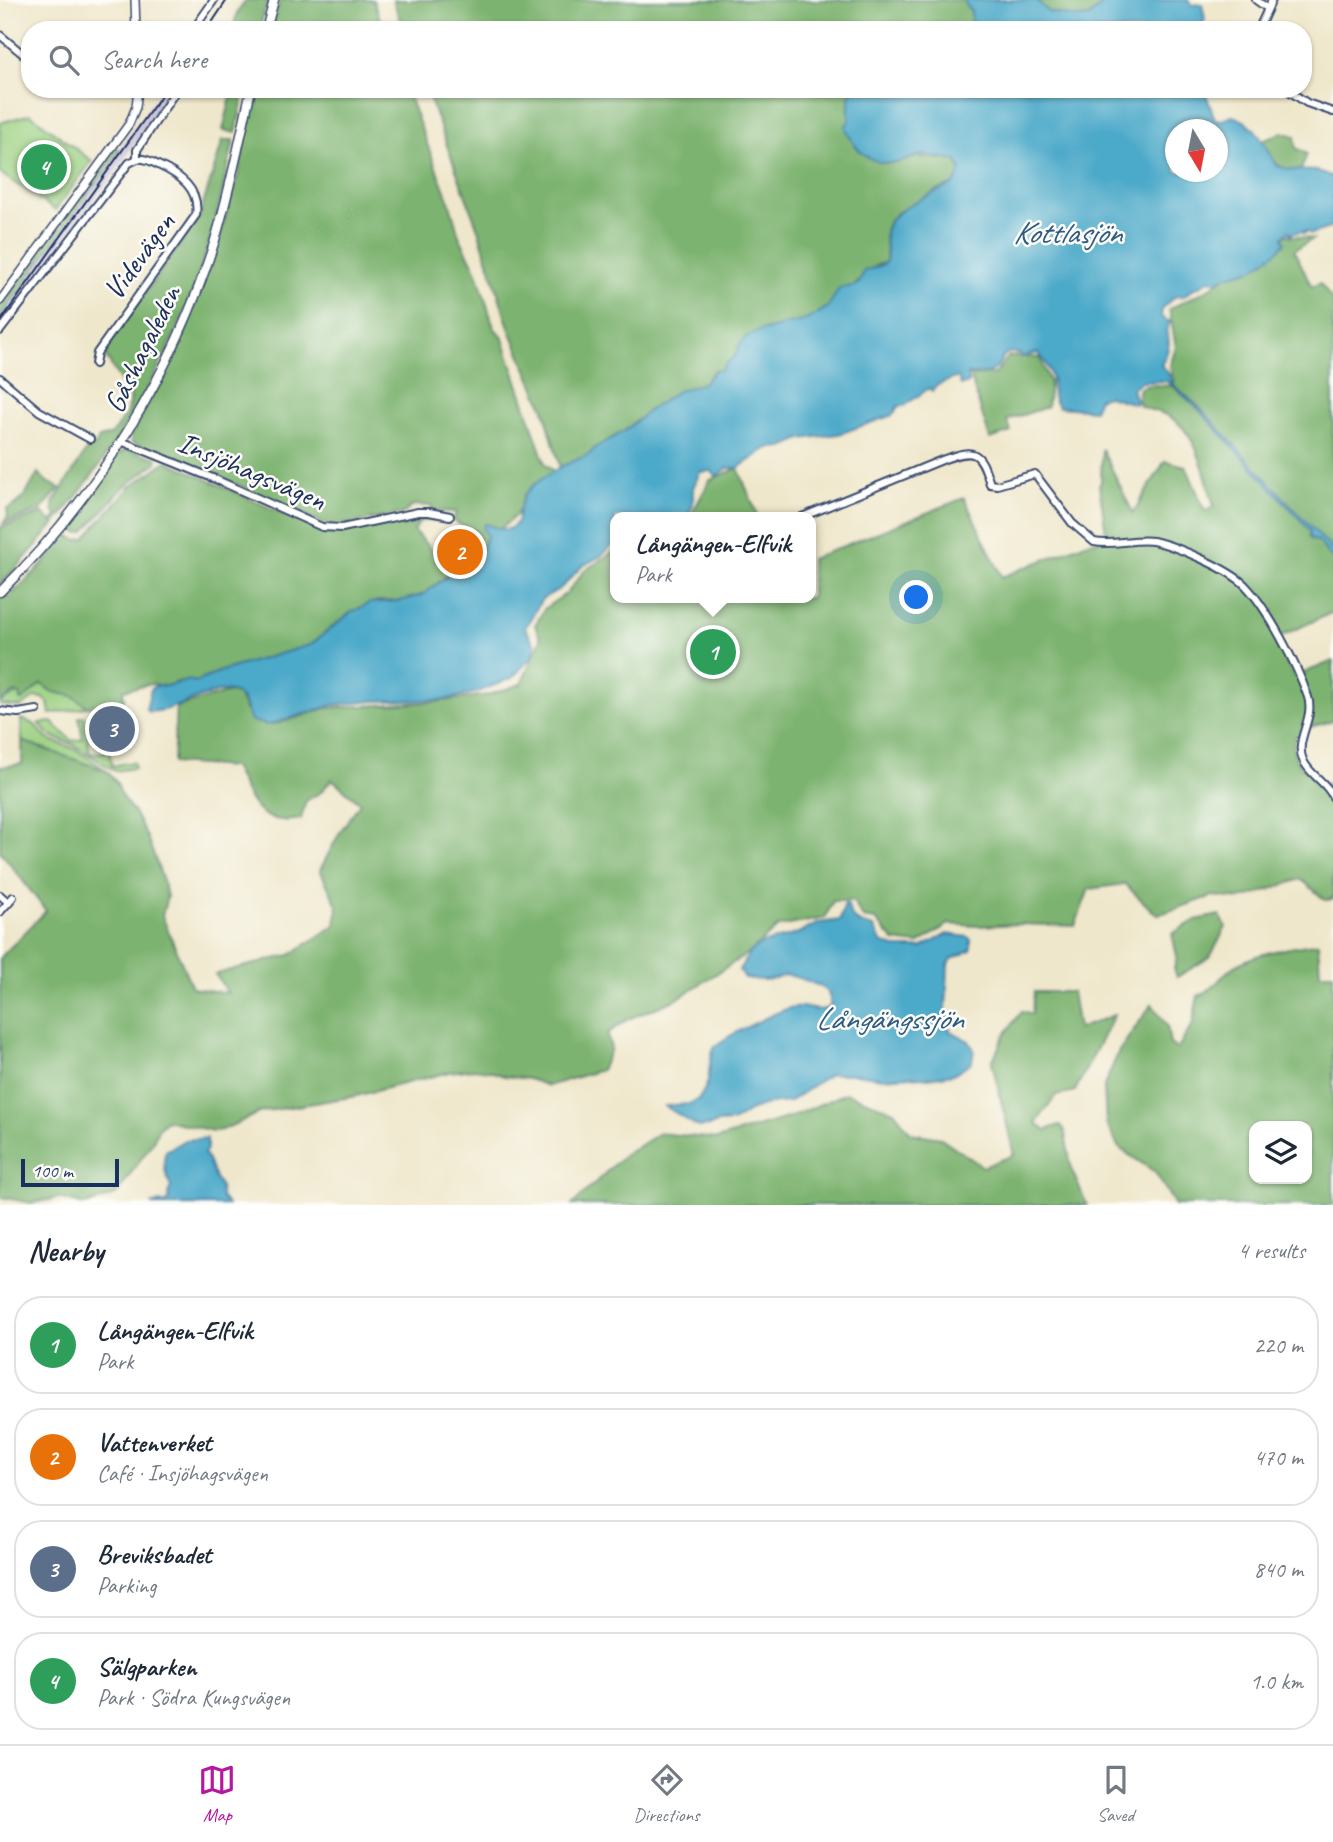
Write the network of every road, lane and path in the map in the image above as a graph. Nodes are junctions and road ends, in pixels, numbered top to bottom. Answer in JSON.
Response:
{"nodes":[{"id":1,"x":135,"y":0,"type":"edge"},
{"id":2,"x":214,"y":0,"type":"edge"},
{"id":3,"x":274,"y":0,"type":"edge"},
{"id":4,"x":1256,"y":0,"type":"edge"},
{"id":5,"x":1272,"y":0,"type":"edge"},
{"id":6,"x":1268,"y":8,"type":"junction"},
{"id":7,"x":136,"y":21,"type":"edge"},
{"id":8,"x":199,"y":21,"type":"edge"},
{"id":9,"x":268,"y":21,"type":"edge"},
{"id":10,"x":1262,"y":21,"type":"edge"},
{"id":11,"x":0,"y":35,"type":"edge"},
{"id":12,"x":21,"y":52,"type":"edge"},
{"id":13,"x":137,"y":98,"type":"edge"},
{"id":14,"x":171,"y":98,"type":"edge"},
{"id":15,"x":249,"y":98,"type":"edge"},
{"id":16,"x":1300,"y":98,"type":"edge"},
{"id":17,"x":1333,"y":112,"type":"edge"},
{"id":18,"x":137,"y":159,"type":"junction"},
{"id":19,"x":0,"y":300,"type":"edge"},
{"id":20,"x":0,"y":331,"type":"edge"},
{"id":21,"x":95,"y":364,"type":"dead end"},
{"id":22,"x":0,"y":378,"type":"edge"},
{"id":23,"x":90,"y":439,"type":"dead end"},
{"id":24,"x":121,"y":441,"type":"junction"},
{"id":25,"x":814,"y":512,"type":"edge"},
{"id":26,"x":450,"y":516,"type":"dead end"},
{"id":27,"x":0,"y":592,"type":"edge"},
{"id":28,"x":37,"y":710,"type":"dead end"},
{"id":29,"x":0,"y":711,"type":"edge"},
{"id":30,"x":1333,"y":797,"type":"edge"},
{"id":31,"x":0,"y":895,"type":"edge"},
{"id":32,"x":0,"y":912,"type":"edge"}],
"edges":[{"from":1,"to":7,"type":"street"},
{"from":2,"to":8,"type":"street"},
{"from":3,"to":9,"type":"main road"},
{"from":4,"to":6,"type":"street"},
{"from":5,"to":6,"type":"street"},
{"from":6,"to":10,"type":"street"},
{"from":11,"to":12,"type":"street"},
{"from":13,"to":19,"type":"street"},
{"from":14,"to":18,"type":"street"},
{"from":15,"to":24,"type":"main road","name":"Gåshagaleden"},
{"from":16,"to":17,"type":"street"},
{"from":18,"to":20,"type":"street"},
{"from":18,"to":21,"type":"street","name":"Videvägen"},
{"from":22,"to":23,"type":"street"},
{"from":24,"to":26,"type":"street","name":"Insjöhagsvägen"},
{"from":24,"to":27,"type":"main road","name":"Gåshagaleden"},
{"from":25,"to":30,"type":"street"},
{"from":28,"to":29,"type":"street"},
{"from":31,"to":32,"type":"street"}]}
